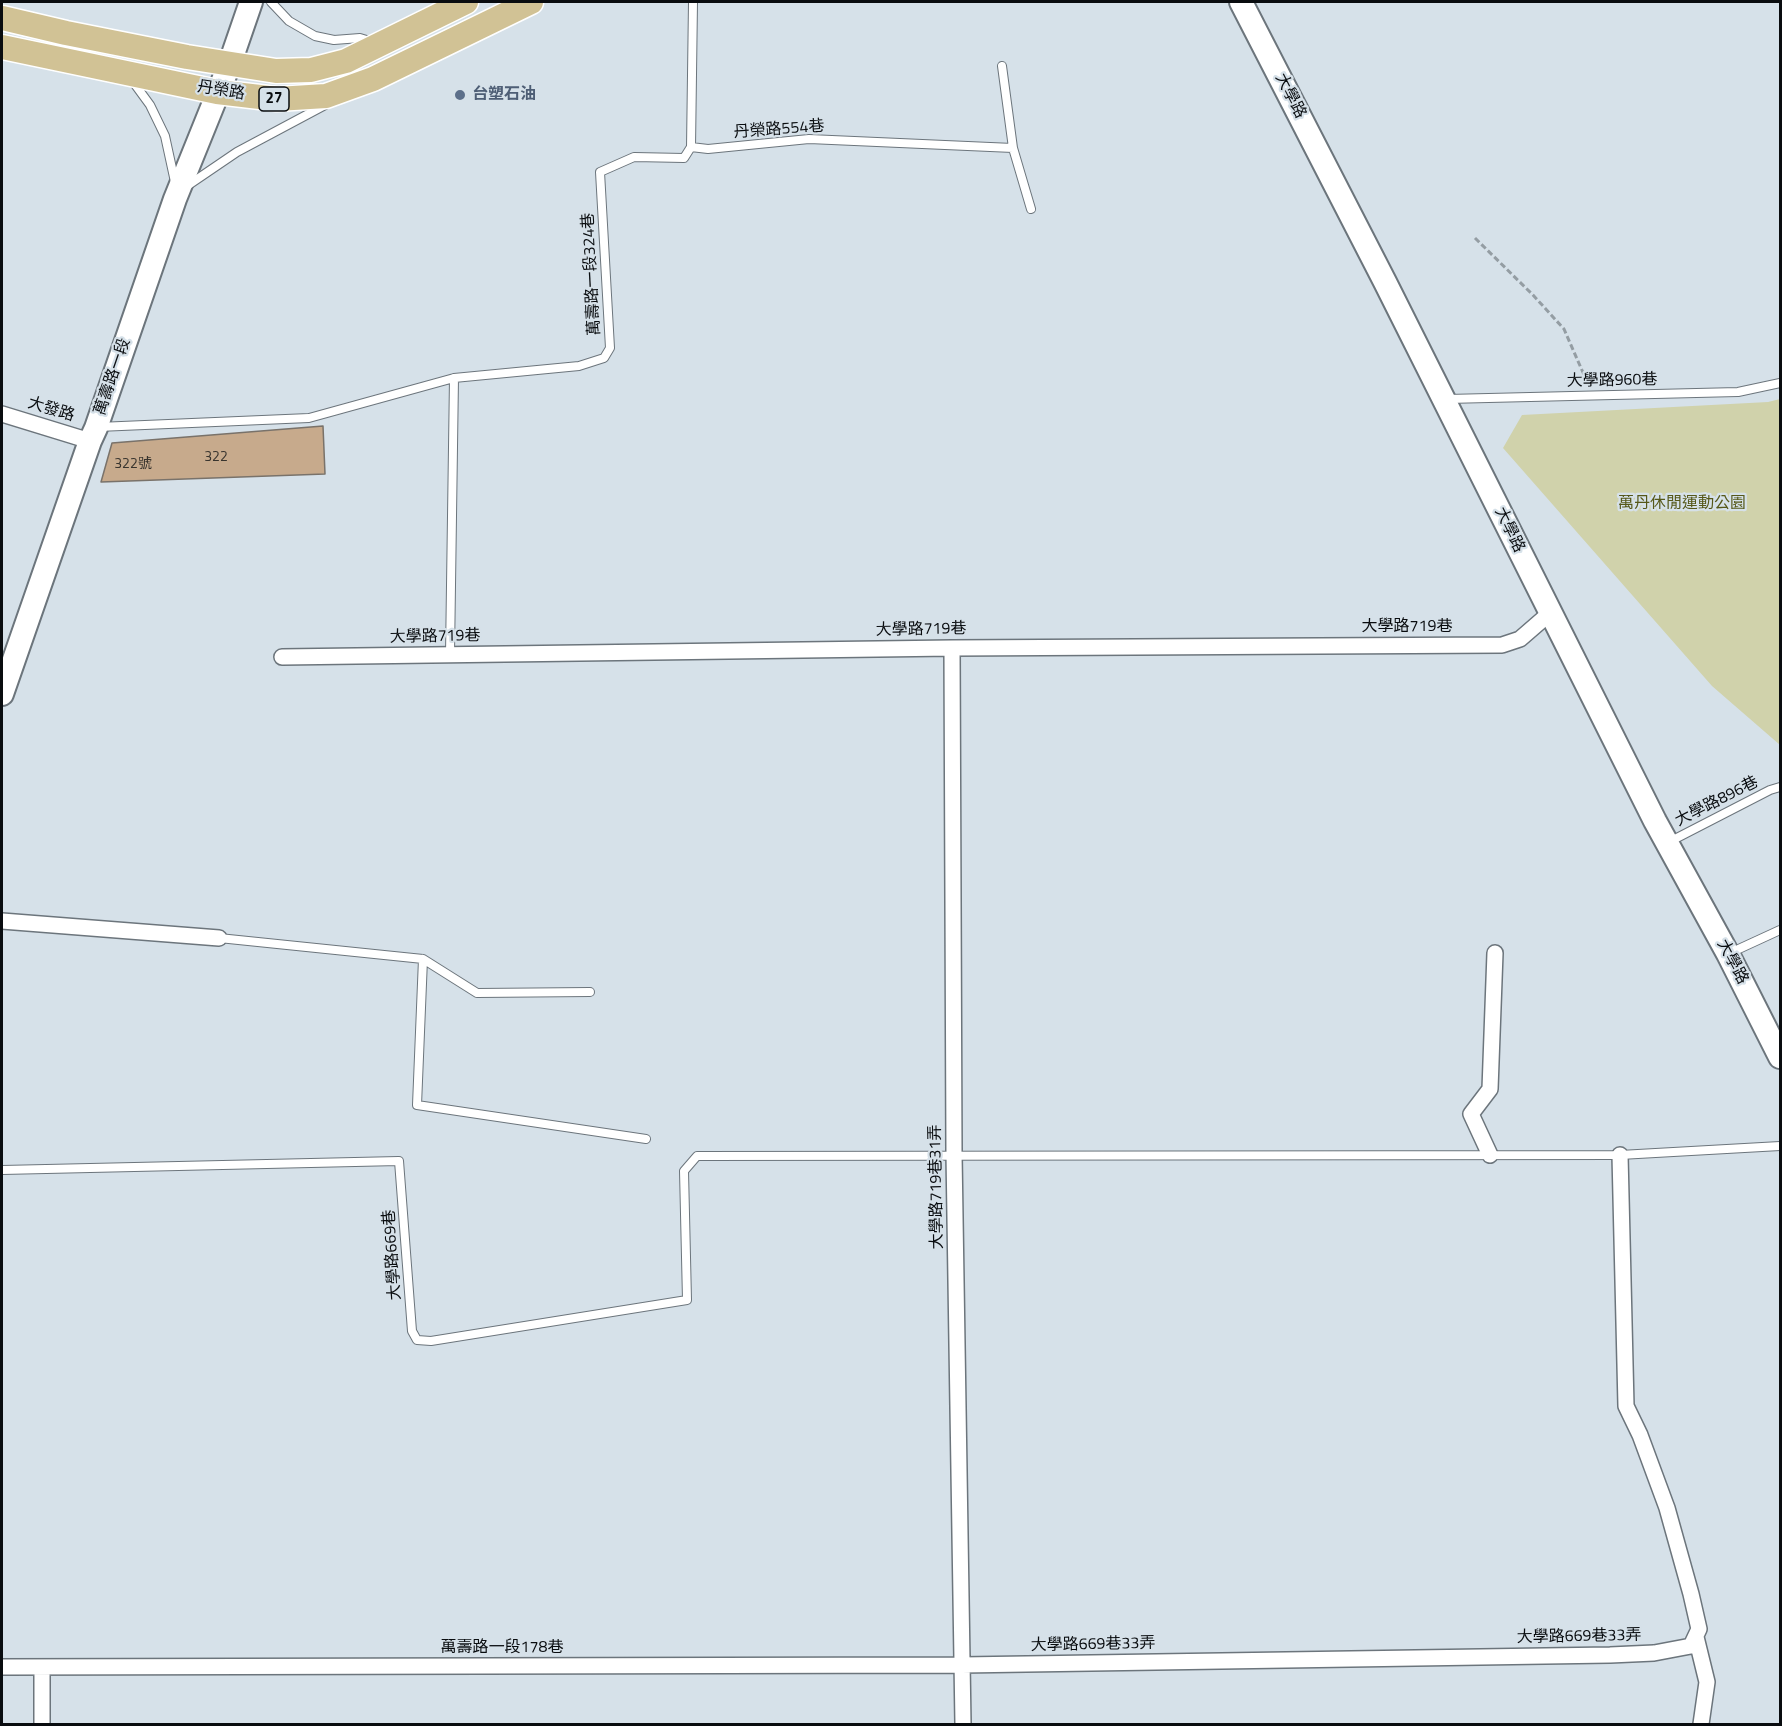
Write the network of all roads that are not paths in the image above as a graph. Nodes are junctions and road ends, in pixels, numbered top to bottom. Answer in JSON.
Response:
{"nodes":[{"id":1,"x":251,"y":2,"type":"edge"},
{"id":2,"x":271,"y":2,"type":"edge"},
{"id":3,"x":466,"y":2,"type":"edge"},
{"id":4,"x":531,"y":2,"type":"edge"},
{"id":5,"x":693,"y":2,"type":"edge"},
{"id":6,"x":1241,"y":2,"type":"edge"},
{"id":7,"x":2,"y":18,"type":"edge"},
{"id":8,"x":432,"y":18,"type":"junction"},
{"id":9,"x":380,"y":44,"type":"junction"},
{"id":10,"x":443,"y":45,"type":"junction"},
{"id":11,"x":2,"y":47,"type":"edge"},
{"id":12,"x":230,"y":63,"type":"junction"},
{"id":13,"x":1002,"y":66,"type":"dead end"},
{"id":14,"x":127,"y":74,"type":"junction"},
{"id":15,"x":373,"y":80,"type":"junction"},
{"id":16,"x":217,"y":92,"type":"junction"},
{"id":17,"x":691,"y":147,"type":"junction"},
{"id":18,"x":1013,"y":148,"type":"junction"},
{"id":19,"x":177,"y":194,"type":"junction"},
{"id":20,"x":1031,"y":209,"type":"dead end"},
{"id":21,"x":454,"y":378,"type":"junction"},
{"id":22,"x":1780,"y":383,"type":"edge"},
{"id":23,"x":1444,"y":399,"type":"junction"},
{"id":24,"x":2,"y":414,"type":"edge"},
{"id":25,"x":93,"y":434,"type":"junction"},
{"id":26,"x":1550,"y":613,"type":"junction"},
{"id":27,"x":952,"y":648,"type":"junction"},
{"id":28,"x":450,"y":654,"type":"junction"},
{"id":29,"x":282,"y":657,"type":"dead end"},
{"id":30,"x":2,"y":694,"type":"edge"},
{"id":31,"x":1780,"y":786,"type":"edge"},
{"id":32,"x":1667,"y":843,"type":"junction"},
{"id":33,"x":2,"y":921,"type":"edge"},
{"id":34,"x":1780,"y":930,"type":"edge"},
{"id":35,"x":219,"y":938,"type":"joint"},
{"id":36,"x":1495,"y":953,"type":"dead end"},
{"id":37,"x":1728,"y":954,"type":"junction"},
{"id":38,"x":423,"y":959,"type":"junction"},
{"id":39,"x":590,"y":992,"type":"dead end"},
{"id":40,"x":1780,"y":1057,"type":"edge"},
{"id":41,"x":646,"y":1139,"type":"dead end"},
{"id":42,"x":1780,"y":1146,"type":"edge"},
{"id":43,"x":954,"y":1154,"type":"junction"},
{"id":44,"x":1490,"y":1155,"type":"junction"},
{"id":45,"x":1620,"y":1155,"type":"junction"},
{"id":46,"x":2,"y":1170,"type":"edge"},
{"id":47,"x":1696,"y":1637,"type":"junction"},
{"id":48,"x":962,"y":1665,"type":"junction"},
{"id":49,"x":2,"y":1667,"type":"edge"},
{"id":50,"x":42,"y":1667,"type":"junction"},
{"id":51,"x":42,"y":1725,"type":"edge"},
{"id":52,"x":963,"y":1725,"type":"edge"},
{"id":53,"x":1701,"y":1725,"type":"edge"}],
"edges":[{"from":1,"to":12,"type":"main road","name":"萬壽路一段"},
{"from":2,"to":9,"type":"lane"},
{"from":3,"to":8,"type":"main road","name":"丹榮路","number":"27"},
{"from":4,"to":10,"type":"main road","name":"丹榮路","number":"27"},
{"from":5,"to":17,"type":"lane"},
{"from":6,"to":23,"type":"main road","name":"大學路"},
{"from":7,"to":12,"type":"main road","name":"丹榮路","number":"27"},
{"from":8,"to":9,"type":"main road","name":"丹榮路","number":"27"},
{"from":8,"to":10,"type":"main road"},
{"from":9,"to":12,"type":"main road","name":"丹榮路","number":"27"},
{"from":10,"to":15,"type":"main road","name":"丹榮路","number":"27"},
{"from":11,"to":14,"type":"main road","name":"丹榮路","number":"27"},
{"from":12,"to":16,"type":"main road","name":"萬壽路一段"},
{"from":13,"to":18,"type":"lane"},
{"from":14,"to":16,"type":"main road","name":"丹榮路","number":"27"},
{"from":14,"to":19,"type":"lane"},
{"from":15,"to":16,"type":"main road","name":"丹榮路","number":"27"},
{"from":15,"to":19,"type":"lane"},
{"from":16,"to":19,"type":"main road","name":"萬壽路一段"},
{"from":17,"to":18,"type":"lane","name":"丹榮路554巷"},
{"from":17,"to":21,"type":"lane","name":"萬壽路一段324巷"},
{"from":18,"to":20,"type":"lane"},
{"from":19,"to":25,"type":"main road","name":"萬壽路一段"},
{"from":21,"to":25,"type":"lane","name":"萬壽路一段324巷"},
{"from":21,"to":28,"type":"lane"},
{"from":22,"to":23,"type":"lane","name":"大學路960巷"},
{"from":23,"to":26,"type":"main road","name":"大學路"},
{"from":24,"to":25,"type":"street","name":"大發路"},
{"from":25,"to":30,"type":"main road","name":"萬壽路一段"},
{"from":26,"to":27,"type":"street","name":"大學路719巷"},
{"from":26,"to":32,"type":"main road","name":"大學路"},
{"from":27,"to":28,"type":"street","name":"大學路719巷"},
{"from":27,"to":43,"type":"street","name":"大學路719巷31弄"},
{"from":28,"to":29,"type":"street","name":"大學路719巷"},
{"from":31,"to":32,"type":"lane","name":"大學路896巷"},
{"from":32,"to":37,"type":"main road","name":"大學路"},
{"from":33,"to":35,"type":"street"},
{"from":34,"to":37,"type":"lane"},
{"from":35,"to":38,"type":"lane"},
{"from":36,"to":44,"type":"street"},
{"from":37,"to":40,"type":"main road","name":"大學路"},
{"from":38,"to":39,"type":"lane"},
{"from":38,"to":41,"type":"lane"},
{"from":42,"to":45,"type":"lane"},
{"from":43,"to":44,"type":"lane"},
{"from":43,"to":46,"type":"lane","name":"大學路669巷"},
{"from":43,"to":48,"type":"street","name":"大學路719巷31弄"},
{"from":44,"to":45,"type":"lane"},
{"from":45,"to":47,"type":"street"},
{"from":47,"to":48,"type":"street","name":"大學路669巷33弄"},
{"from":47,"to":53,"type":"street"},
{"from":48,"to":50,"type":"street","name":"萬壽路一段178巷"},
{"from":48,"to":52,"type":"street","name":"大學路719巷31弄"},
{"from":49,"to":50,"type":"street","name":"萬壽路一段178巷"},
{"from":50,"to":51,"type":"street"}]}
